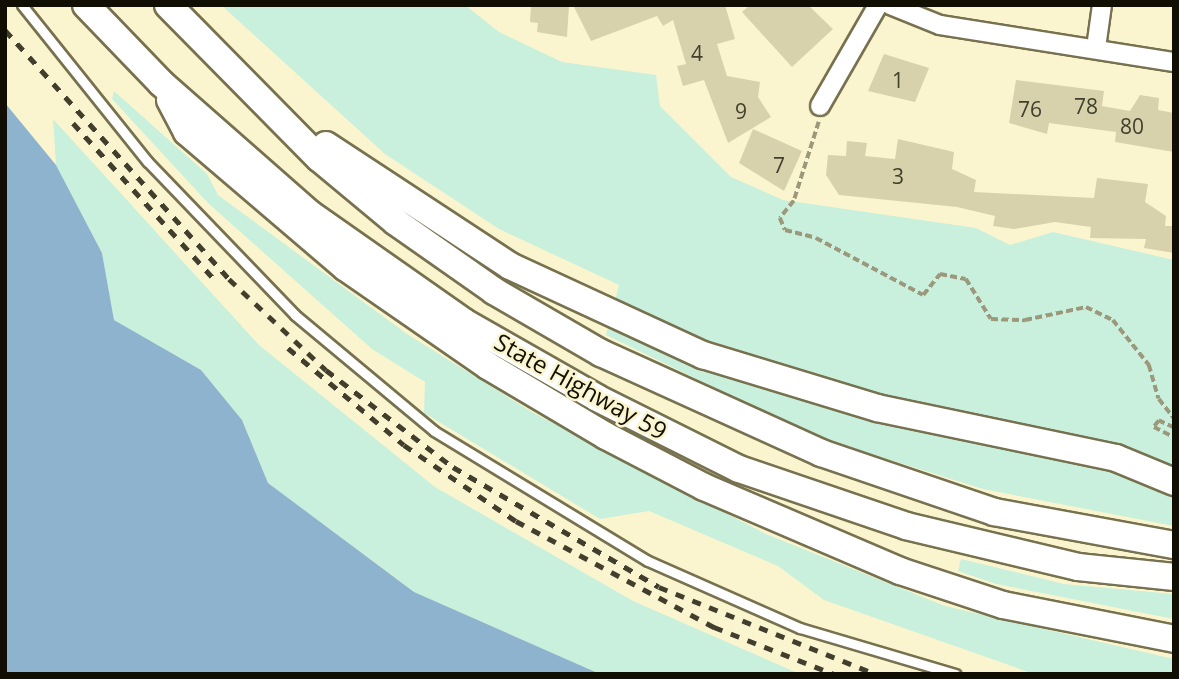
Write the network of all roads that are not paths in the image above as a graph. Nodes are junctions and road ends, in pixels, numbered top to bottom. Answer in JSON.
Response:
{"nodes":[{"id":1,"x":22,"y":5,"type":"edge"},
{"id":2,"x":86,"y":5,"type":"edge"},
{"id":3,"x":169,"y":5,"type":"edge"},
{"id":4,"x":878,"y":5,"type":"edge"},
{"id":5,"x":890,"y":5,"type":"edge"},
{"id":6,"x":1102,"y":5,"type":"edge"},
{"id":7,"x":1096,"y":48,"type":"junction"},
{"id":8,"x":1174,"y":62,"type":"edge"},
{"id":9,"x":161,"y":83,"type":"junction"},
{"id":10,"x":257,"y":99,"type":"junction"},
{"id":11,"x":820,"y":106,"type":"road end"},
{"id":12,"x":1174,"y":482,"type":"edge"},
{"id":13,"x":1174,"y":545,"type":"edge"},
{"id":14,"x":1174,"y":577,"type":"edge"},
{"id":15,"x":1174,"y":639,"type":"edge"},
{"id":16,"x":955,"y":674,"type":"edge"}],
"edges":[{"from":1,"to":16,"type":"lane"},
{"from":2,"to":9,"type":"main road","name":"State Highway 59"},
{"from":3,"to":10,"type":"main road","name":"State Highway 59"},
{"from":4,"to":11,"type":"street"},
{"from":5,"to":7,"type":"street"},
{"from":6,"to":7,"type":"street"},
{"from":7,"to":8,"type":"street"},
{"from":9,"to":14,"type":"main road","name":"State Highway 59"},
{"from":9,"to":15,"type":"main road"},
{"from":10,"to":12,"type":"main road"},
{"from":10,"to":13,"type":"main road","name":"State Highway 59"}]}
